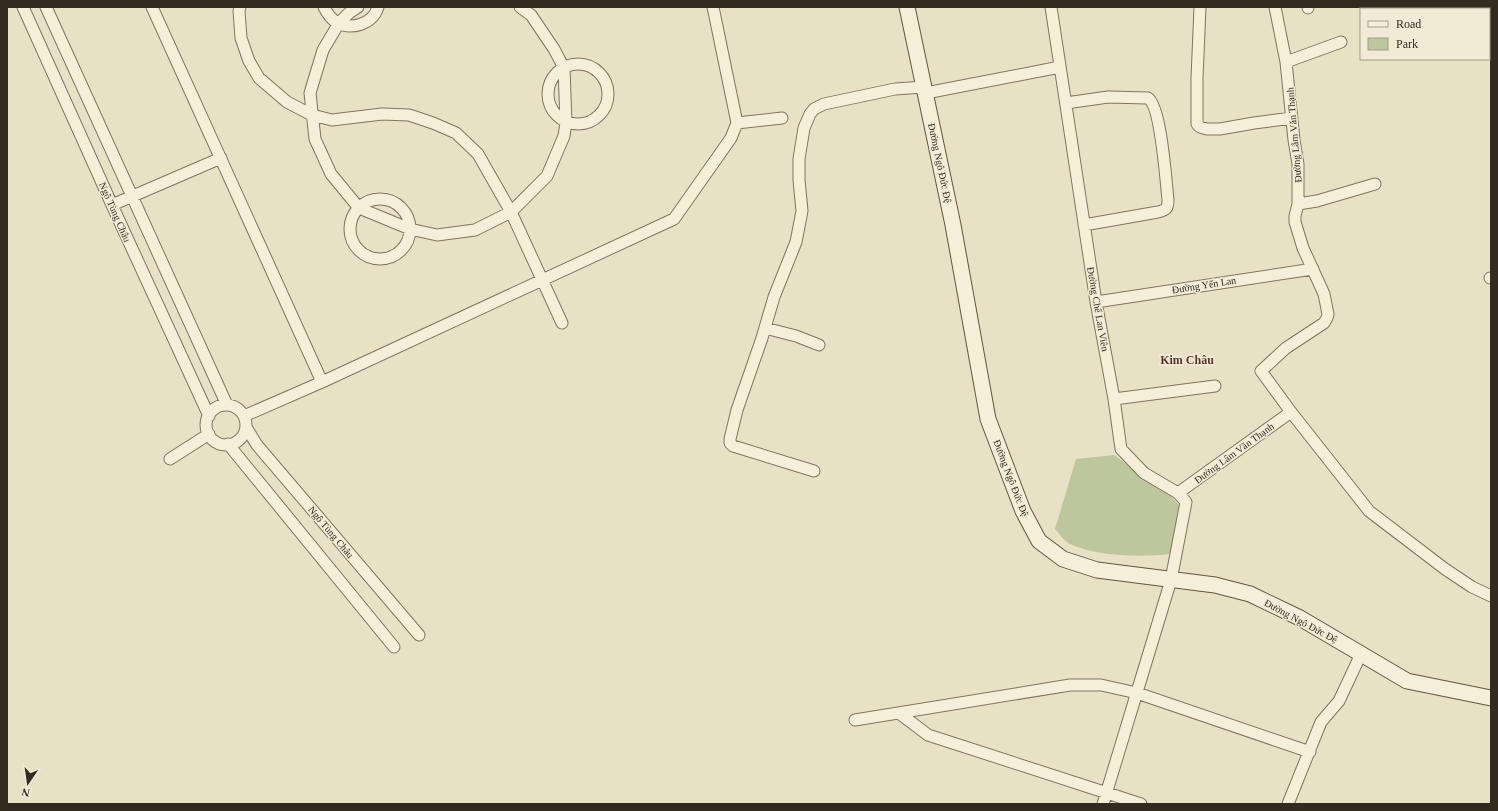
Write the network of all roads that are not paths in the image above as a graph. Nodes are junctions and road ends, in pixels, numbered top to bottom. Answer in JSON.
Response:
{"nodes":[{"id":1,"x":23,"y":7,"type":"edge"},
{"id":2,"x":46,"y":7,"type":"edge"},
{"id":3,"x":152,"y":7,"type":"edge"},
{"id":4,"x":240,"y":7,"type":"edge"},
{"id":5,"x":324,"y":7,"type":"edge"},
{"id":6,"x":358,"y":7,"type":"edge"},
{"id":7,"x":378,"y":7,"type":"edge"},
{"id":8,"x":520,"y":7,"type":"edge"},
{"id":9,"x":713,"y":7,"type":"edge"},
{"id":10,"x":907,"y":7,"type":"edge"},
{"id":11,"x":1051,"y":7,"type":"edge"},
{"id":12,"x":1200,"y":7,"type":"edge"},
{"id":13,"x":1275,"y":7,"type":"edge"},
{"id":14,"x":339,"y":23,"type":"junction"},
{"id":15,"x":1341,"y":42,"type":"dead end"},
{"id":16,"x":1286,"y":62,"type":"junction"},
{"id":17,"x":1060,"y":67,"type":"junction"},
{"id":18,"x":564,"y":68,"type":"junction"},
{"id":19,"x":925,"y":90,"type":"junction"},
{"id":20,"x":1066,"y":103,"type":"junction"},
{"id":21,"x":312,"y":115,"type":"junction"},
{"id":22,"x":782,"y":118,"type":"dead end"},
{"id":23,"x":1292,"y":118,"type":"junction"},
{"id":24,"x":566,"y":122,"type":"junction"},
{"id":25,"x":737,"y":123,"type":"junction"},
{"id":26,"x":221,"y":158,"type":"junction"},
{"id":27,"x":1375,"y":184,"type":"dead end"},
{"id":28,"x":132,"y":196,"type":"junction"},
{"id":29,"x":1298,"y":204,"type":"junction"},
{"id":30,"x":112,"y":205,"type":"junction"},
{"id":31,"x":359,"y":208,"type":"junction"},
{"id":32,"x":511,"y":212,"type":"junction"},
{"id":33,"x":1084,"y":225,"type":"junction"},
{"id":34,"x":410,"y":229,"type":"junction"},
{"id":35,"x":1313,"y":269,"type":"junction"},
{"id":36,"x":543,"y":280,"type":"junction"},
{"id":37,"x":1096,"y":302,"type":"junction"},
{"id":38,"x":562,"y":323,"type":"dead end"},
{"id":39,"x":765,"y":328,"type":"junction"},
{"id":40,"x":818,"y":345,"type":"dead end"},
{"id":41,"x":322,"y":382,"type":"junction"},
{"id":42,"x":1216,"y":386,"type":"dead end"},
{"id":43,"x":1114,"y":399,"type":"junction"},
{"id":44,"x":227,"y":405,"type":"junction"},
{"id":45,"x":1290,"y":412,"type":"junction"},
{"id":46,"x":209,"y":416,"type":"junction"},
{"id":47,"x":245,"y":422,"type":"junction"},
{"id":48,"x":209,"y":434,"type":"junction"},
{"id":49,"x":228,"y":444,"type":"junction"},
{"id":50,"x":170,"y":459,"type":"dead end"},
{"id":51,"x":814,"y":471,"type":"dead end"},
{"id":52,"x":1178,"y":493,"type":"junction"},
{"id":53,"x":1171,"y":580,"type":"junction"},
{"id":54,"x":1491,"y":596,"type":"edge"},
{"id":55,"x":419,"y":635,"type":"dead end"},
{"id":56,"x":394,"y":647,"type":"dead end"},
{"id":57,"x":1361,"y":654,"type":"junction"},
{"id":58,"x":1137,"y":693,"type":"junction"},
{"id":59,"x":1491,"y":698,"type":"edge"},
{"id":60,"x":899,"y":712,"type":"junction"},
{"id":61,"x":855,"y":720,"type":"dead end"},
{"id":62,"x":1310,"y":752,"type":"junction"},
{"id":63,"x":1106,"y":793,"type":"junction"},
{"id":64,"x":1103,"y":804,"type":"edge"},
{"id":65,"x":1141,"y":804,"type":"edge"},
{"id":66,"x":1288,"y":804,"type":"edge"}],
"edges":[{"from":1,"to":30,"type":"street","name":"Ngô Tùng Châu"},
{"from":2,"to":28,"type":"street"},
{"from":3,"to":26,"type":"street"},
{"from":4,"to":21,"type":"street"},
{"from":5,"to":14,"type":"street"},
{"from":6,"to":14,"type":"street"},
{"from":7,"to":14,"type":"street"},
{"from":8,"to":18,"type":"street"},
{"from":9,"to":25,"type":"street"},
{"from":10,"to":19,"type":"main road","name":"Đường Ngô Đức Đệ"},
{"from":11,"to":17,"type":"street","name":"Đường Chế Lan Viên"},
{"from":12,"to":23,"type":"street"},
{"from":13,"to":16,"type":"street","name":"Đường Lâm Văn Thạnh"},
{"from":14,"to":21,"type":"street"},
{"from":15,"to":16,"type":"street"},
{"from":16,"to":23,"type":"street","name":"Đường Lâm Văn Thạnh"},
{"from":17,"to":19,"type":"street"},
{"from":17,"to":20,"type":"street","name":"Đường Chế Lan Viên"},
{"from":18,"to":24,"type":"street"},
{"from":18,"to":24,"type":"street"},
{"from":18,"to":24,"type":"street"},
{"from":19,"to":39,"type":"street"},
{"from":19,"to":53,"type":"main road","name":"Đường Ngô Đức Đệ"},
{"from":20,"to":33,"type":"street","name":"Đường Chế Lan Viên"},
{"from":20,"to":33,"type":"street"},
{"from":21,"to":31,"type":"street"},
{"from":21,"to":32,"type":"street"},
{"from":22,"to":25,"type":"street"},
{"from":23,"to":29,"type":"street","name":"Đường Lâm Văn Thạnh"},
{"from":24,"to":32,"type":"street"},
{"from":25,"to":36,"type":"street"},
{"from":26,"to":28,"type":"street"},
{"from":26,"to":41,"type":"street"},
{"from":27,"to":29,"type":"street"},
{"from":28,"to":30,"type":"street"},
{"from":28,"to":44,"type":"street"},
{"from":29,"to":35,"type":"street","name":"Đường Lâm Văn Thạnh"},
{"from":30,"to":46,"type":"street","name":"Ngô Tùng Châu"},
{"from":31,"to":34,"type":"street"},
{"from":31,"to":34,"type":"street"},
{"from":31,"to":34,"type":"street"},
{"from":32,"to":34,"type":"street"},
{"from":32,"to":36,"type":"street"},
{"from":33,"to":37,"type":"street","name":"Đường Chế Lan Viên"},
{"from":35,"to":37,"type":"street","name":"Đường Yến Lan"},
{"from":35,"to":45,"type":"street","name":"Đường Lâm Văn Thạnh"},
{"from":36,"to":38,"type":"street"},
{"from":36,"to":41,"type":"street"},
{"from":37,"to":43,"type":"street","name":"Đường Chế Lan Viên"},
{"from":39,"to":40,"type":"street"},
{"from":39,"to":51,"type":"street"},
{"from":41,"to":47,"type":"street"},
{"from":42,"to":43,"type":"street"},
{"from":43,"to":52,"type":"street","name":"Đường Chế Lan Viên"},
{"from":44,"to":46,"type":"street"},
{"from":44,"to":47,"type":"street"},
{"from":45,"to":52,"type":"street","name":"Đường Lâm Văn Thạnh"},
{"from":45,"to":54,"type":"street"},
{"from":46,"to":48,"type":"street"},
{"from":47,"to":49,"type":"street"},
{"from":47,"to":55,"type":"street","name":"Ngô Tùng Châu"},
{"from":48,"to":49,"type":"street"},
{"from":48,"to":50,"type":"street"},
{"from":49,"to":56,"type":"street"},
{"from":52,"to":53,"type":"street"},
{"from":53,"to":57,"type":"main road","name":"Đường Ngô Đức Đệ"},
{"from":53,"to":58,"type":"street"},
{"from":57,"to":59,"type":"main road","name":"Đường Ngô Đức Đệ"},
{"from":57,"to":62,"type":"street"},
{"from":58,"to":60,"type":"street"},
{"from":58,"to":62,"type":"street"},
{"from":58,"to":63,"type":"street"},
{"from":60,"to":61,"type":"street"},
{"from":60,"to":63,"type":"street"},
{"from":62,"to":66,"type":"street"},
{"from":63,"to":64,"type":"street"},
{"from":63,"to":65,"type":"street"}]}
